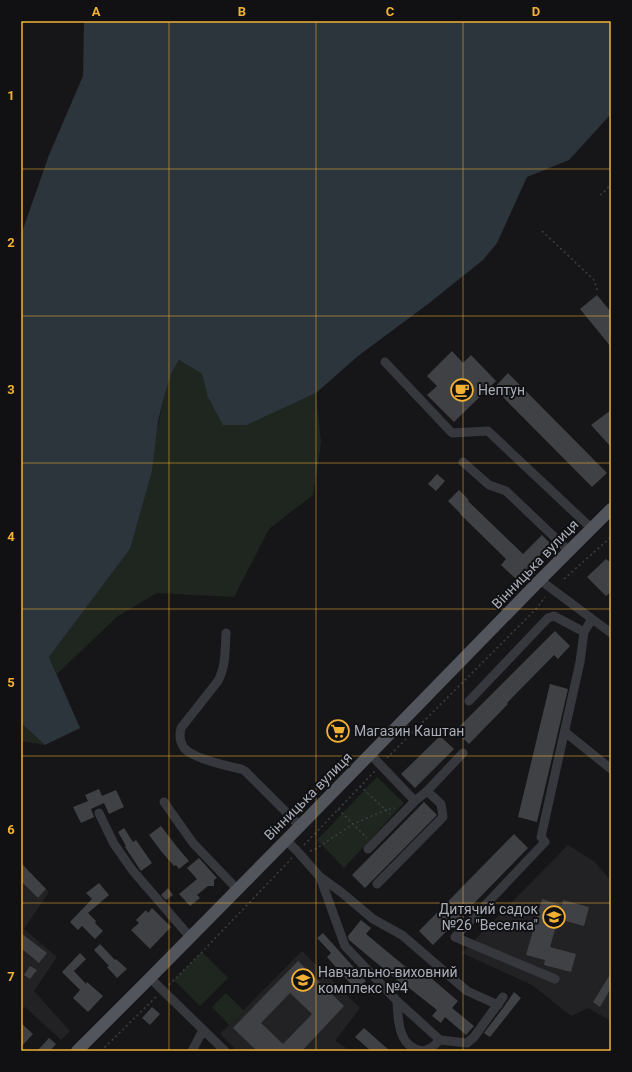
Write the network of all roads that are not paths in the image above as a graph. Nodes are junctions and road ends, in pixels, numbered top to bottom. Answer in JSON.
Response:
{"nodes":[{"id":1,"x":385,"y":362,"type":"dead end"},
{"id":2,"x":463,"y":462,"type":"dead end"},
{"id":3,"x":611,"y":509,"type":"edge"},
{"id":4,"x":591,"y":528,"type":"junction"},
{"id":5,"x":569,"y":551,"type":"junction"},
{"id":6,"x":540,"y":580,"type":"junction"},
{"id":7,"x":592,"y":619,"type":"junction"},
{"id":8,"x":584,"y":632,"type":"junction"},
{"id":9,"x":226,"y":633,"type":"dead end"},
{"id":10,"x":611,"y":633,"type":"edge"},
{"id":11,"x":469,"y":701,"type":"dead end"},
{"id":12,"x":565,"y":732,"type":"junction"},
{"id":13,"x":463,"y":753,"type":"dead end"},
{"id":14,"x":370,"y":754,"type":"junction"},
{"id":15,"x":611,"y":769,"type":"edge"},
{"id":16,"x":427,"y":791,"type":"junction"},
{"id":17,"x":164,"y":802,"type":"dead end"},
{"id":18,"x":413,"y":803,"type":"junction"},
{"id":19,"x":99,"y":813,"type":"dead end"},
{"id":20,"x":300,"y":826,"type":"junction"},
{"id":21,"x":286,"y":840,"type":"junction"},
{"id":22,"x":371,"y":846,"type":"road end"},
{"id":23,"x":320,"y":877,"type":"junction"},
{"id":24,"x":377,"y":884,"type":"dead end"},
{"id":25,"x":237,"y":889,"type":"junction"},
{"id":26,"x":190,"y":938,"type":"junction"},
{"id":27,"x":150,"y":978,"type":"junction"},
{"id":28,"x":555,"y":980,"type":"dead end"},
{"id":29,"x":397,"y":1001,"type":"junction"},
{"id":30,"x":203,"y":1030,"type":"junction"},
{"id":31,"x":440,"y":1040,"type":"junction"},
{"id":32,"x":77,"y":1051,"type":"edge"},
{"id":33,"x":192,"y":1051,"type":"edge"},
{"id":34,"x":225,"y":1051,"type":"edge"},
{"id":35,"x":423,"y":1051,"type":"edge"}],
"edges":[{"from":1,"to":4,"type":"street"},
{"from":2,"to":5,"type":"street"},
{"from":3,"to":4,"type":"main road","name":"Вінницька вулиця"},
{"from":4,"to":5,"type":"main road","name":"Вінницька вулиця"},
{"from":5,"to":6,"type":"main road","name":"Вінницька вулиця"},
{"from":6,"to":7,"type":"street"},
{"from":6,"to":14,"type":"main road","name":"Вінницька вулиця"},
{"from":7,"to":8,"type":"street"},
{"from":7,"to":10,"type":"street"},
{"from":8,"to":11,"type":"street"},
{"from":8,"to":12,"type":"street"},
{"from":9,"to":20,"type":"street"},
{"from":12,"to":15,"type":"street"},
{"from":12,"to":28,"type":"street"},
{"from":13,"to":16,"type":"street"},
{"from":14,"to":18,"type":"street"},
{"from":14,"to":20,"type":"main road","name":"Вінницька вулиця"},
{"from":16,"to":18,"type":"street"},
{"from":16,"to":24,"type":"street"},
{"from":17,"to":25,"type":"street"},
{"from":18,"to":22,"type":"street"},
{"from":19,"to":26,"type":"street"},
{"from":20,"to":21,"type":"main road","name":"Вінницька вулиця"},
{"from":21,"to":23,"type":"street"},
{"from":21,"to":25,"type":"main road","name":"Вінницька вулиця"},
{"from":23,"to":29,"type":"street"},
{"from":23,"to":31,"type":"street"},
{"from":25,"to":26,"type":"main road","name":"Вінницька вулиця"},
{"from":26,"to":27,"type":"main road","name":"Вінницька вулиця"},
{"from":27,"to":30,"type":"street"},
{"from":27,"to":32,"type":"main road","name":"Вінницька вулиця"},
{"from":29,"to":31,"type":"street"},
{"from":29,"to":35,"type":"street"},
{"from":30,"to":33,"type":"street"},
{"from":30,"to":34,"type":"street"},
{"from":31,"to":35,"type":"street"}]}
